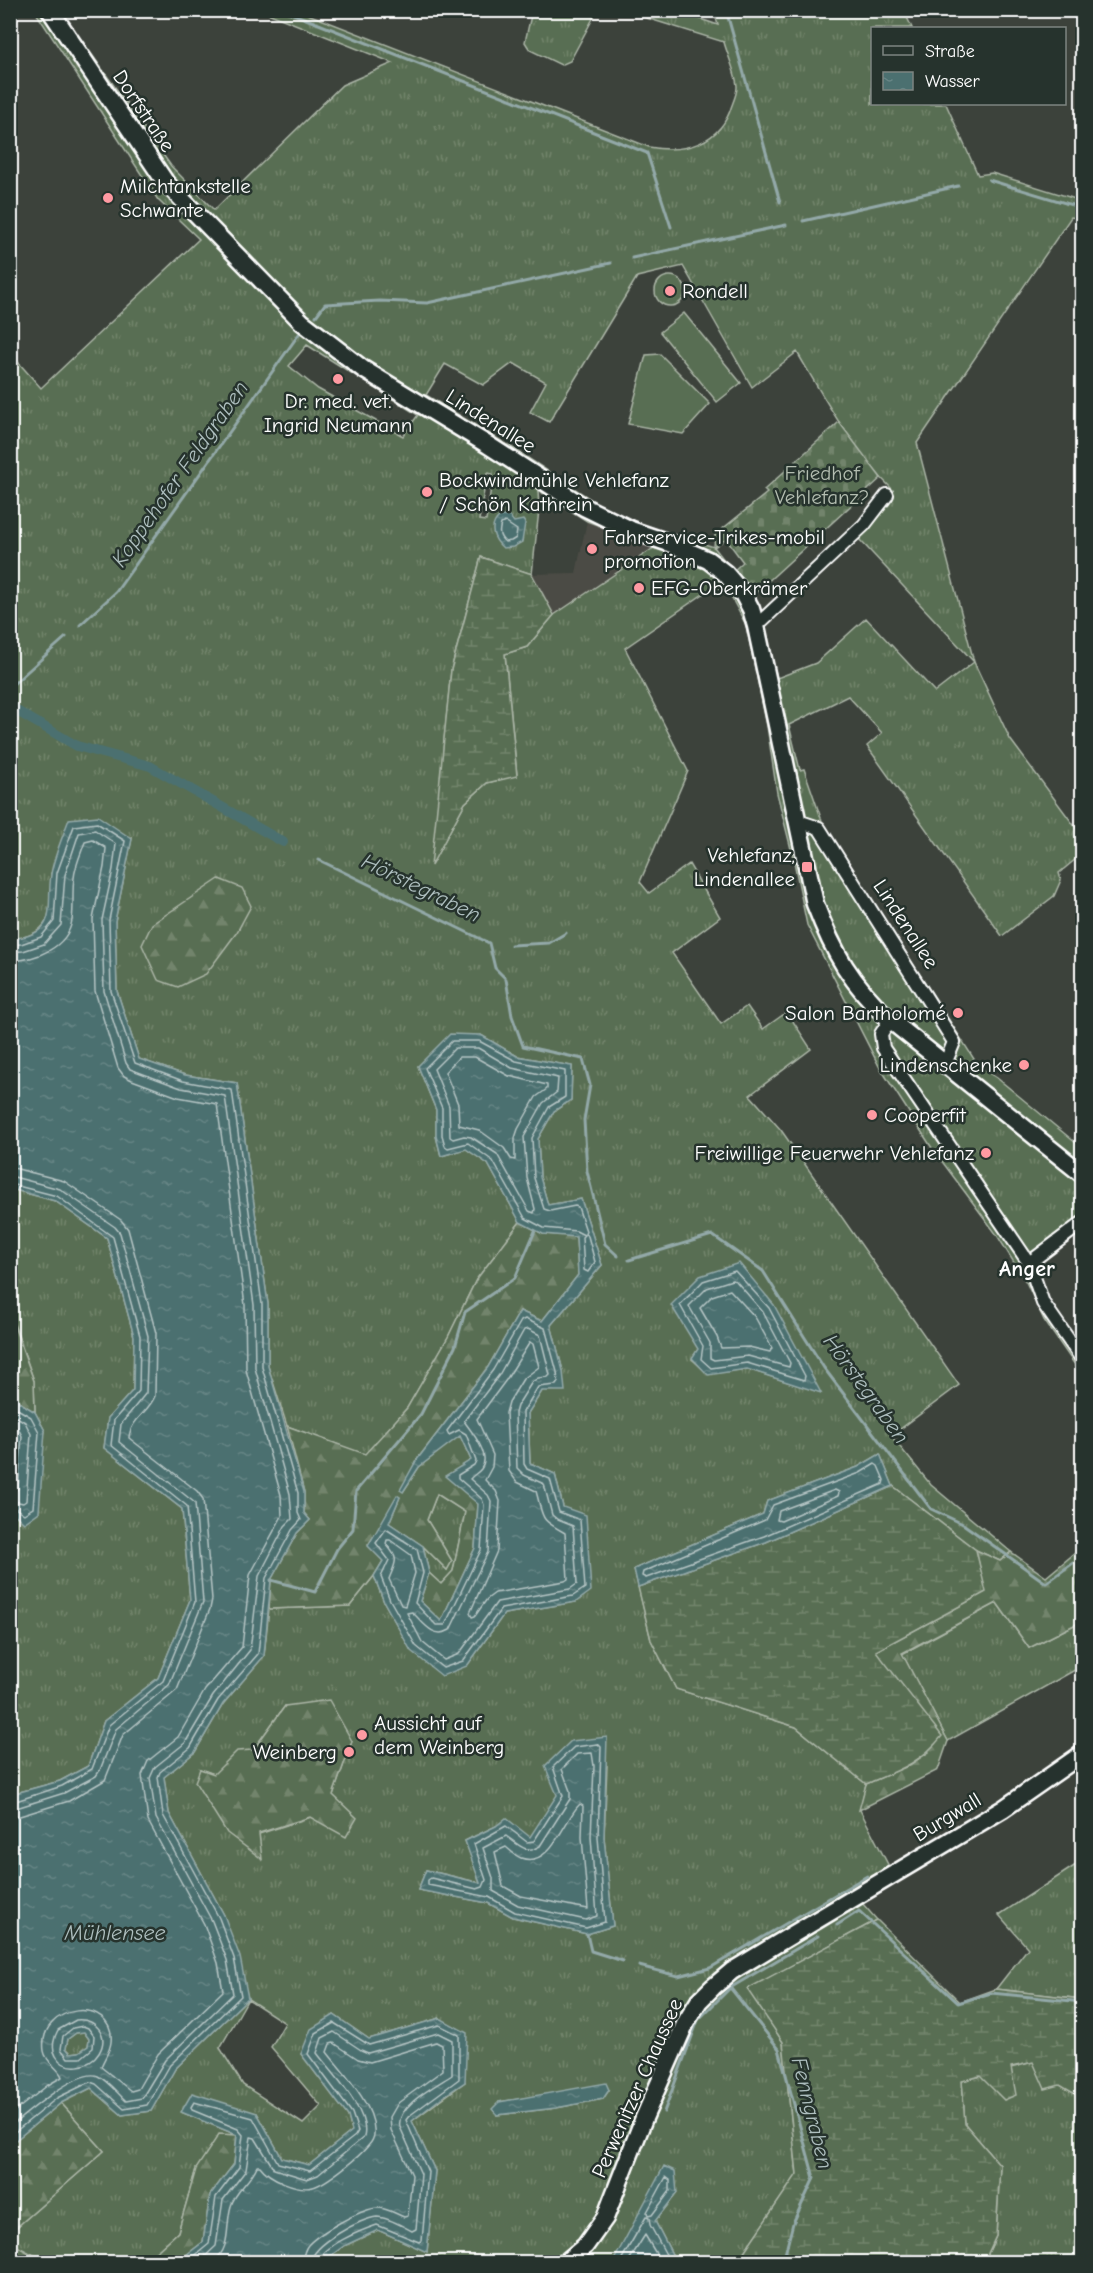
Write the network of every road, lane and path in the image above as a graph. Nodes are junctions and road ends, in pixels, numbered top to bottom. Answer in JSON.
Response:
{"nodes":[{"id":1,"x":50,"y":10,"type":"edge"},
{"id":2,"x":212,"y":229,"type":"joint"},
{"id":3,"x":887,"y":495,"type":"dead end"},
{"id":4,"x":756,"y":626,"type":"junction"},
{"id":5,"x":798,"y":821,"type":"junction"},
{"id":6,"x":890,"y":1020,"type":"junction"},
{"id":7,"x":945,"y":1064,"type":"junction"},
{"id":8,"x":1083,"y":1174,"type":"edge"},
{"id":9,"x":1083,"y":1223,"type":"edge"},
{"id":10,"x":1029,"y":1263,"type":"junction"},
{"id":11,"x":1083,"y":1359,"type":"edge"},
{"id":12,"x":1083,"y":1754,"type":"edge"},
{"id":13,"x":830,"y":1912,"type":"joint"},
{"id":14,"x":566,"y":2262,"type":"edge"}],
"edges":[{"from":1,"to":2,"type":"main road","name":"Dorfstraße"},
{"from":2,"to":4,"type":"main road","name":"Lindenallee"},
{"from":3,"to":4,"type":"street"},
{"from":4,"to":5,"type":"main road","name":"Lindenallee"},
{"from":5,"to":6,"type":"main road","name":"Lindenallee"},
{"from":5,"to":7,"type":"street","name":"Lindenallee"},
{"from":6,"to":7,"type":"main road","name":"Lindenallee"},
{"from":6,"to":10,"type":"street"},
{"from":7,"to":8,"type":"main road","name":"Lindenallee"},
{"from":9,"to":10,"type":"street"},
{"from":10,"to":11,"type":"street"},
{"from":12,"to":13,"type":"main road","name":"Burgwall"},
{"from":13,"to":14,"type":"main road","name":"Perwenitzer Chaussee"}]}
